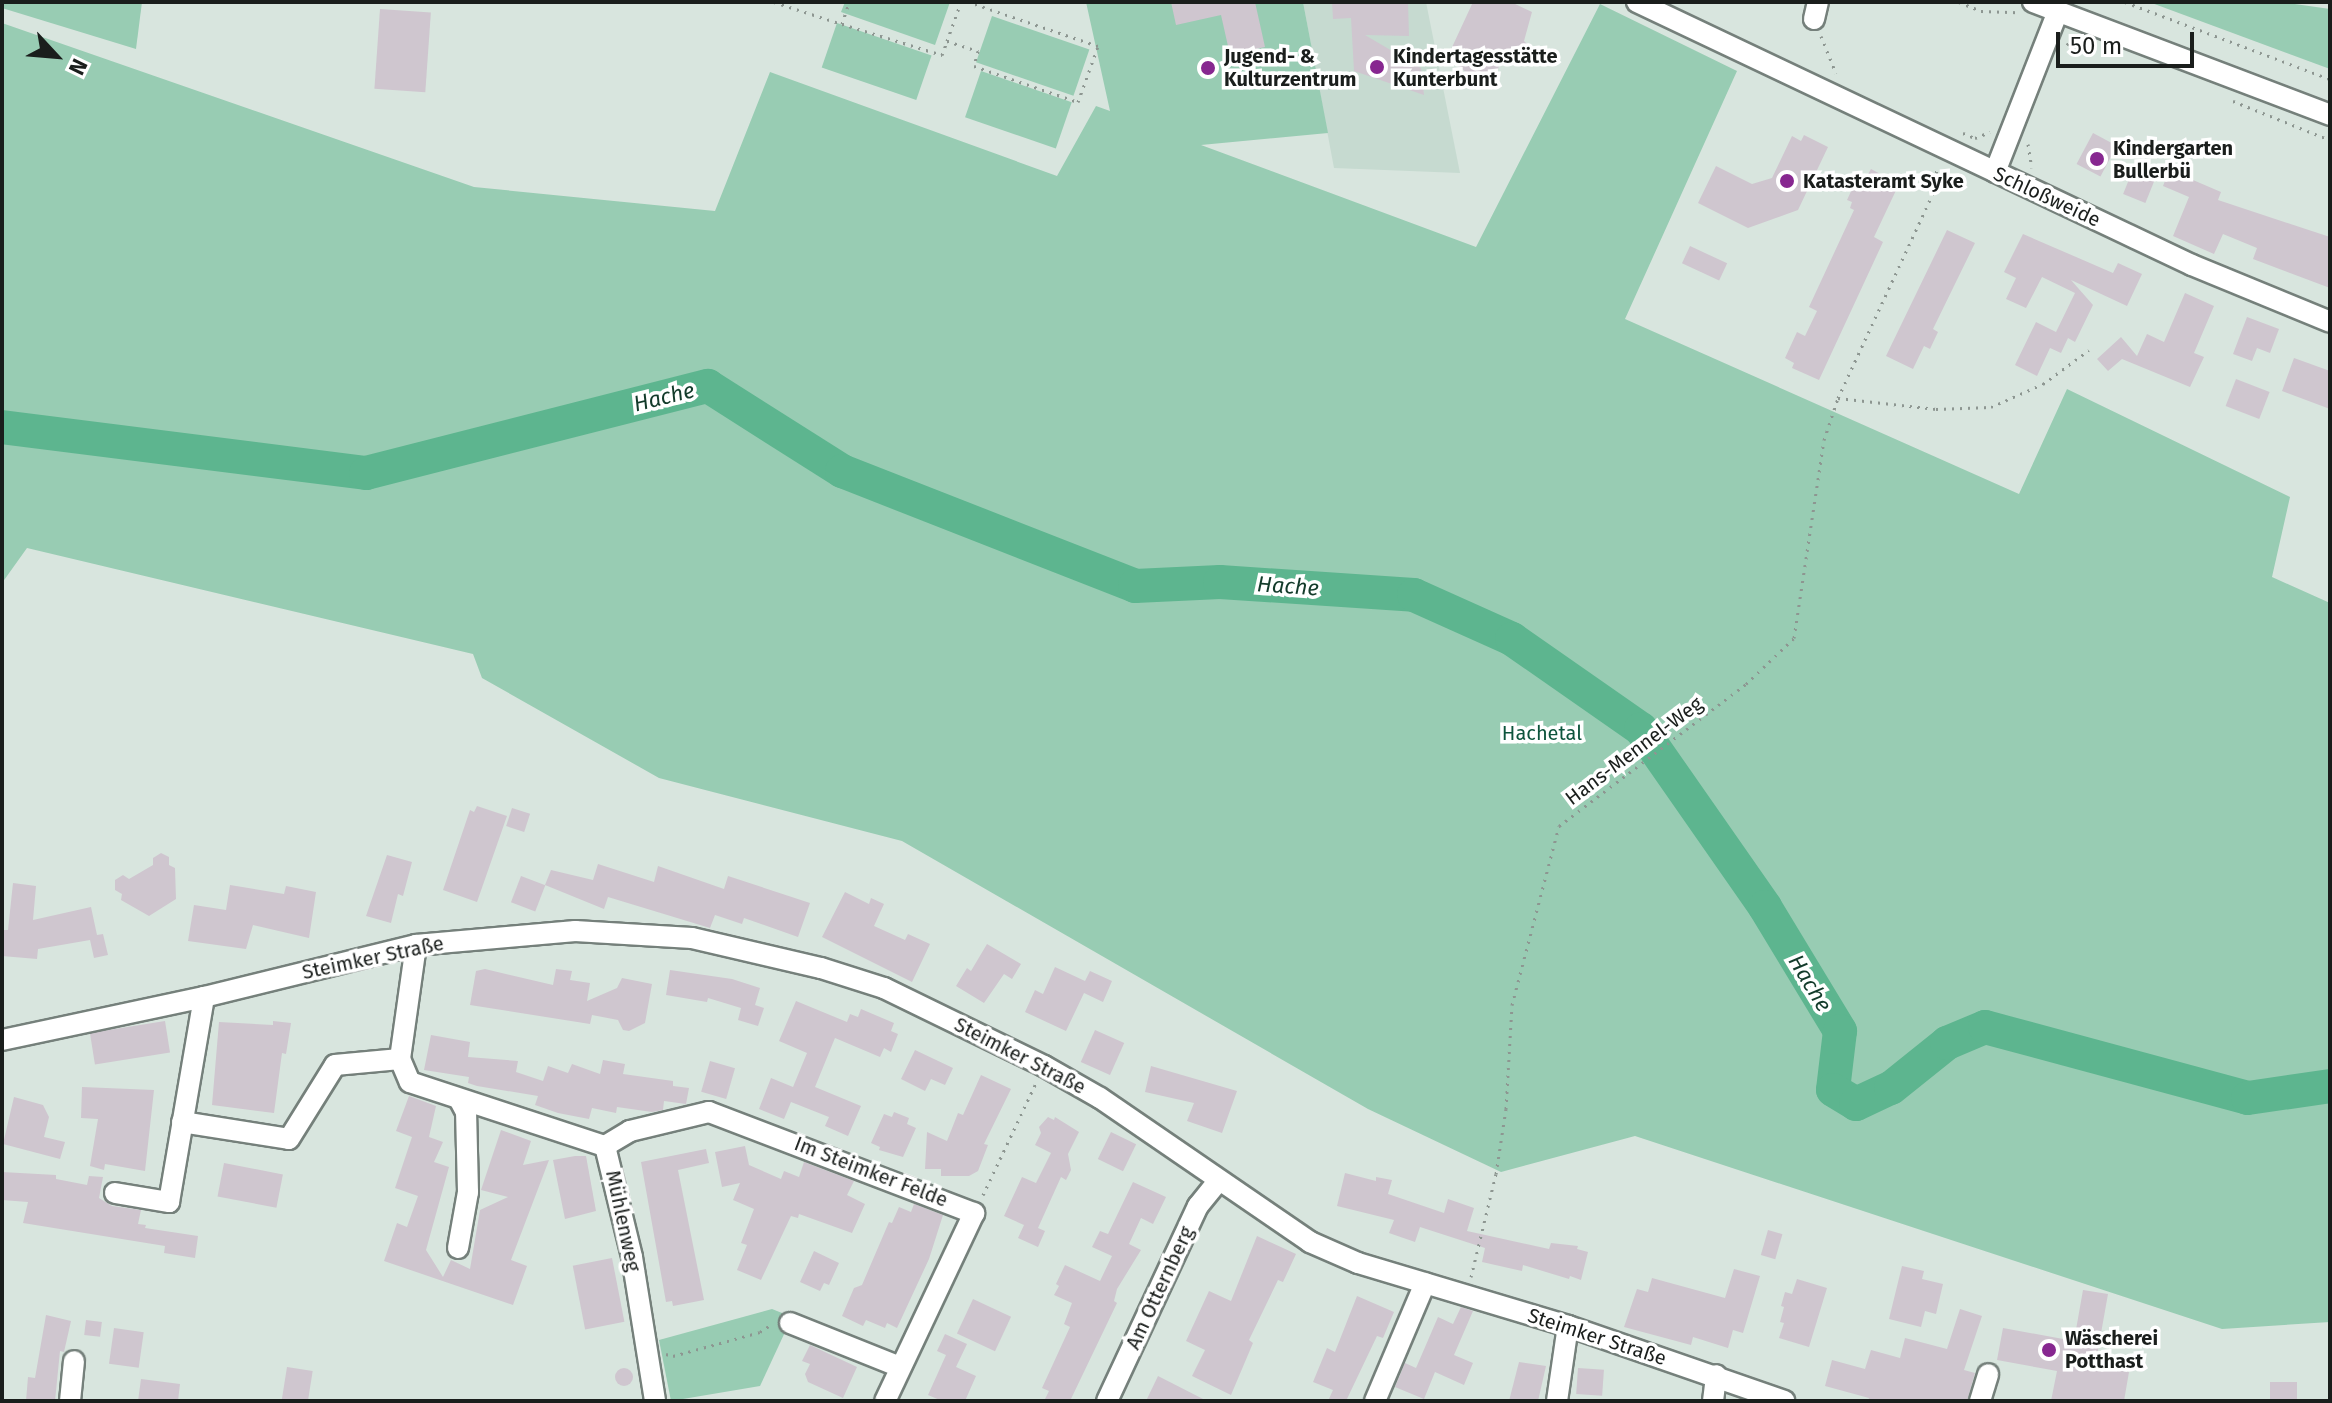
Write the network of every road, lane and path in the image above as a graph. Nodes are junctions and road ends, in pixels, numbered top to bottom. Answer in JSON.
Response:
{"nodes":[{"id":1,"x":774,"y":2,"type":"edge"},
{"id":2,"x":849,"y":2,"type":"edge"},
{"id":3,"x":961,"y":2,"type":"edge"},
{"id":4,"x":969,"y":2,"type":"edge"},
{"id":5,"x":1637,"y":2,"type":"edge"},
{"id":6,"x":1959,"y":2,"type":"edge"},
{"id":7,"x":2125,"y":2,"type":"edge"},
{"id":8,"x":1816,"y":10,"type":"edge"},
{"id":9,"x":2028,"y":10,"type":"edge"},
{"id":10,"x":2057,"y":14,"type":"junction"},
{"id":11,"x":842,"y":24,"type":"junction"},
{"id":12,"x":947,"y":41,"type":"junction"},
{"id":13,"x":2087,"y":42,"type":"dead end"},
{"id":14,"x":2062,"y":51,"type":"dead end"},
{"id":15,"x":2330,"y":79,"type":"edge"},
{"id":16,"x":1839,"y":82,"type":"dead end"},
{"id":17,"x":2230,"y":99,"type":"dead end"},
{"id":18,"x":2330,"y":115,"type":"edge"},
{"id":19,"x":1994,"y":130,"type":"dead end"},
{"id":20,"x":1961,"y":133,"type":"dead end"},
{"id":21,"x":2330,"y":140,"type":"edge"},
{"id":22,"x":2028,"y":143,"type":"dead end"},
{"id":23,"x":1938,"y":144,"type":"junction"},
{"id":24,"x":2032,"y":169,"type":"dead end"},
{"id":25,"x":1995,"y":172,"type":"junction"},
{"id":26,"x":2330,"y":322,"type":"edge"},
{"id":27,"x":2089,"y":350,"type":"dead end"},
{"id":28,"x":1838,"y":398,"type":"junction"},
{"id":29,"x":416,"y":945,"type":"junction"},
{"id":30,"x":204,"y":997,"type":"junction"},
{"id":31,"x":2,"y":1040,"type":"edge"},
{"id":32,"x":400,"y":1059,"type":"junction"},
{"id":33,"x":1044,"y":1066,"type":"junction"},
{"id":34,"x":459,"y":1099,"type":"junction"},
{"id":35,"x":182,"y":1122,"type":"junction"},
{"id":36,"x":605,"y":1146,"type":"junction"},
{"id":37,"x":1219,"y":1180,"type":"junction"},
{"id":38,"x":115,"y":1193,"type":"dead end"},
{"id":39,"x":974,"y":1213,"type":"junction"},
{"id":40,"x":458,"y":1248,"type":"dead end"},
{"id":41,"x":1425,"y":1283,"type":"junction"},
{"id":42,"x":1466,"y":1296,"type":"junction"},
{"id":43,"x":790,"y":1323,"type":"joint"},
{"id":44,"x":1568,"y":1326,"type":"junction"},
{"id":45,"x":647,"y":1347,"type":"junction"},
{"id":46,"x":74,"y":1361,"type":"dead end"},
{"id":47,"x":900,"y":1367,"type":"junction"},
{"id":48,"x":1988,"y":1374,"type":"dead end"},
{"id":49,"x":1716,"y":1375,"type":"junction"},
{"id":50,"x":70,"y":1401,"type":"edge"},
{"id":51,"x":655,"y":1401,"type":"edge"},
{"id":52,"x":885,"y":1401,"type":"edge"},
{"id":53,"x":1107,"y":1401,"type":"edge"},
{"id":54,"x":1375,"y":1401,"type":"edge"},
{"id":55,"x":1557,"y":1401,"type":"edge"},
{"id":56,"x":1713,"y":1401,"type":"edge"},
{"id":57,"x":1784,"y":1401,"type":"edge"},
{"id":58,"x":1980,"y":1401,"type":"edge"}],
"edges":[{"from":1,"to":11,"type":"path"},
{"from":2,"to":11,"type":"path"},
{"from":3,"to":12,"type":"path"},
{"from":4,"to":12,"type":"path"},
{"from":5,"to":23,"type":"street","name":"Schloßweide"},
{"from":6,"to":9,"type":"path"},
{"from":7,"to":15,"type":"path"},
{"from":8,"to":16,"type":"path"},
{"from":9,"to":10,"type":"street"},
{"from":10,"to":18,"type":"street"},
{"from":10,"to":25,"type":"street"},
{"from":11,"to":12,"type":"path"},
{"from":13,"to":14,"type":"path"},
{"from":17,"to":21,"type":"path"},
{"from":19,"to":20,"type":"path"},
{"from":22,"to":24,"type":"path"},
{"from":23,"to":25,"type":"street","name":"Schloßweide"},
{"from":23,"to":28,"type":"path","name":"Hans-Mennel-Weg"},
{"from":25,"to":26,"type":"street","name":"Schloßweide"},
{"from":27,"to":28,"type":"path"},
{"from":28,"to":42,"type":"path","name":"Hans-Mennel-Weg"},
{"from":29,"to":30,"type":"street","name":"Steimker Straße"},
{"from":29,"to":32,"type":"street"},
{"from":29,"to":33,"type":"street","name":"Steimker Straße"},
{"from":30,"to":31,"type":"street","name":"Steimker Straße"},
{"from":30,"to":35,"type":"street"},
{"from":32,"to":34,"type":"street","name":"Mühlenweg"},
{"from":32,"to":35,"type":"street"},
{"from":33,"to":37,"type":"street","name":"Steimker Straße"},
{"from":33,"to":39,"type":"path"},
{"from":34,"to":36,"type":"street","name":"Mühlenweg"},
{"from":34,"to":40,"type":"street"},
{"from":35,"to":38,"type":"street"},
{"from":36,"to":39,"type":"street","name":"Im Steimker Felde"},
{"from":36,"to":45,"type":"street","name":"Mühlenweg"},
{"from":37,"to":41,"type":"street","name":"Steimker Straße"},
{"from":37,"to":53,"type":"street","name":"Am Otternberg"},
{"from":39,"to":47,"type":"street","name":"Im Steimker Felde"},
{"from":41,"to":42,"type":"street","name":"Steimker Straße"},
{"from":41,"to":54,"type":"street"},
{"from":42,"to":44,"type":"street","name":"Steimker Straße"},
{"from":43,"to":45,"type":"path"},
{"from":43,"to":47,"type":"street"},
{"from":44,"to":49,"type":"street","name":"Steimker Straße"},
{"from":44,"to":55,"type":"street"},
{"from":45,"to":51,"type":"street","name":"Mühlenweg"},
{"from":46,"to":50,"type":"street"},
{"from":47,"to":52,"type":"street","name":"Im Steimker Felde"},
{"from":48,"to":58,"type":"street"},
{"from":49,"to":56,"type":"street"},
{"from":49,"to":57,"type":"street","name":"Steimker Straße"}]}
